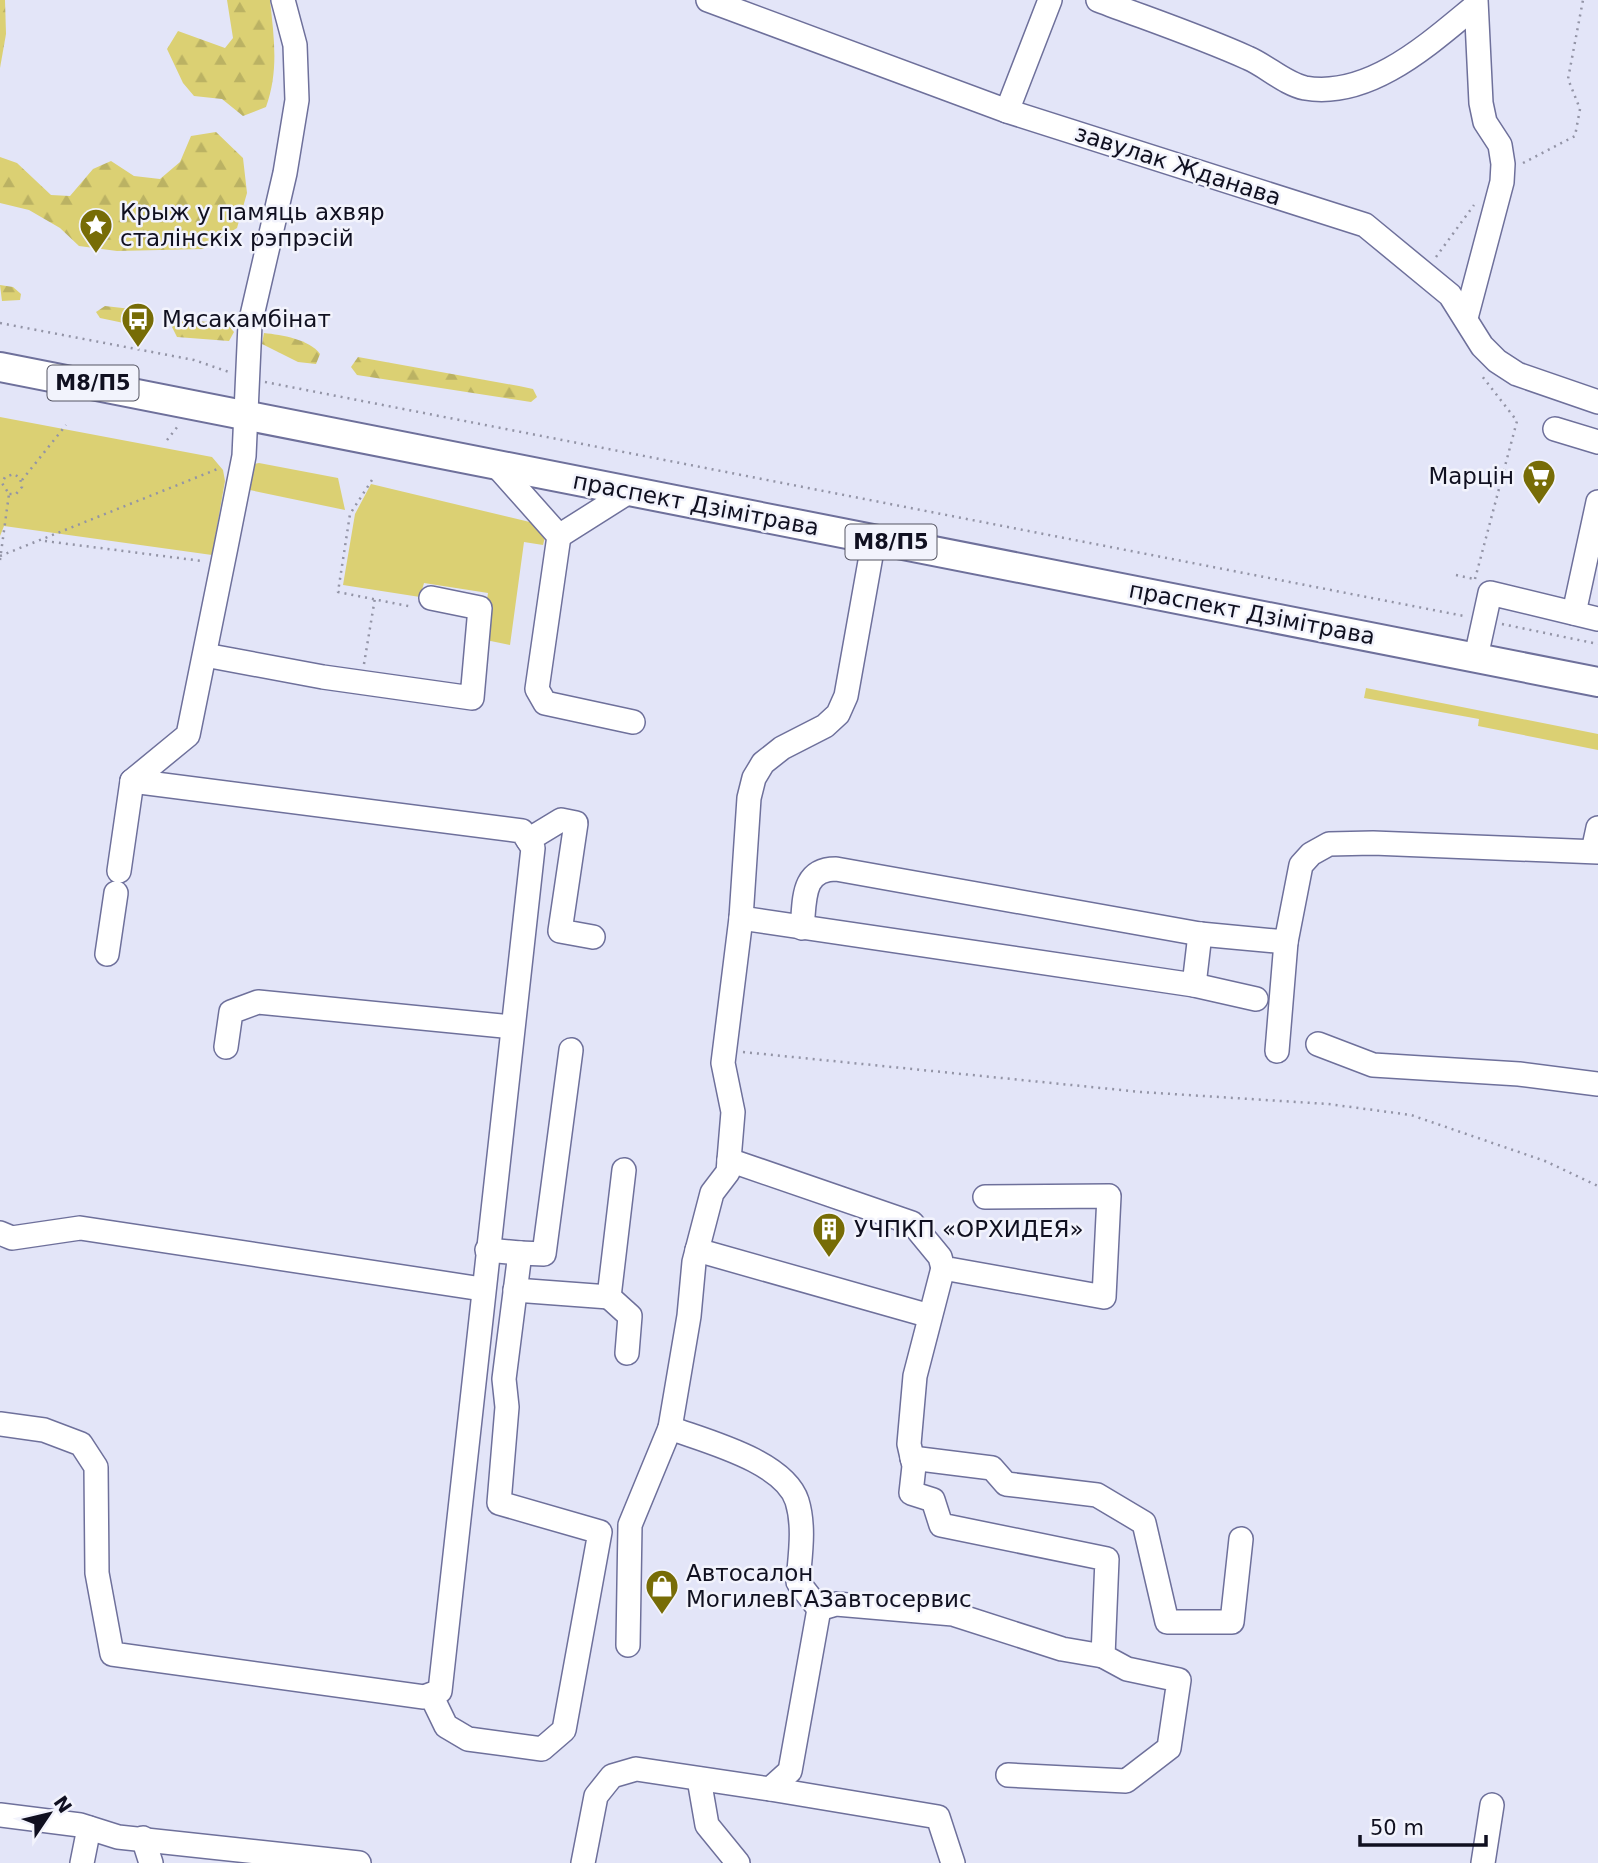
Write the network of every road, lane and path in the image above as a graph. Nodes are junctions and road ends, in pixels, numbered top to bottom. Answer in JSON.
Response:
{"nodes":[{"id":1,"x":283,"y":0,"type":"edge"},
{"id":2,"x":708,"y":0,"type":"edge"},
{"id":3,"x":1050,"y":0,"type":"edge"},
{"id":4,"x":1098,"y":0,"type":"edge"},
{"id":5,"x":1583,"y":0,"type":"edge"},
{"id":6,"x":1475,"y":3,"type":"edge"},
{"id":7,"x":1007,"y":111,"type":"junction"},
{"id":8,"x":1503,"y":174,"type":"junction"},
{"id":9,"x":1477,"y":202,"type":"dead end"},
{"id":10,"x":1424,"y":273,"type":"junction"},
{"id":11,"x":1466,"y":318,"type":"junction"},
{"id":12,"x":0,"y":323,"type":"edge"},
{"id":13,"x":1482,"y":346,"type":"junction"},
{"id":14,"x":0,"y":367,"type":"edge"},
{"id":15,"x":247,"y":379,"type":"junction"},
{"id":16,"x":1598,"y":402,"type":"edge"},
{"id":17,"x":245,"y":413,"type":"junction"},
{"id":18,"x":66,"y":425,"type":"dead end"},
{"id":19,"x":180,"y":425,"type":"dead end"},
{"id":20,"x":1555,"y":429,"type":"dead end"},
{"id":21,"x":167,"y":440,"type":"dead end"},
{"id":22,"x":1598,"y":442,"type":"edge"},
{"id":23,"x":495,"y":464,"type":"junction"},
{"id":24,"x":228,"y":465,"type":"dead end"},
{"id":25,"x":22,"y":480,"type":"junction"},
{"id":26,"x":372,"y":480,"type":"dead end"},
{"id":27,"x":627,"y":493,"type":"junction"},
{"id":28,"x":9,"y":494,"type":"junction"},
{"id":29,"x":1598,"y":502,"type":"edge"},
{"id":30,"x":1595,"y":534,"type":"edge"},
{"id":31,"x":559,"y":536,"type":"junction"},
{"id":32,"x":874,"y":539,"type":"junction"},
{"id":33,"x":43,"y":541,"type":"junction"},
{"id":34,"x":0,"y":558,"type":"edge"},
{"id":35,"x":223,"y":564,"type":"junction"},
{"id":36,"x":1591,"y":571,"type":"edge"},
{"id":37,"x":1475,"y":579,"type":"dead end"},
{"id":38,"x":375,"y":598,"type":"junction"},
{"id":39,"x":430,"y":598,"type":"joint"},
{"id":40,"x":1574,"y":613,"type":"junction"},
{"id":41,"x":1598,"y":619,"type":"edge"},
{"id":42,"x":1483,"y":620,"type":"junction"},
{"id":43,"x":1598,"y":644,"type":"edge"},
{"id":44,"x":205,"y":655,"type":"junction"},
{"id":45,"x":1476,"y":657,"type":"junction"},
{"id":46,"x":361,"y":682,"type":"junction"},
{"id":47,"x":1598,"y":682,"type":"edge"},
{"id":48,"x":633,"y":722,"type":"dead end"},
{"id":49,"x":132,"y":781,"type":"junction"},
{"id":50,"x":1598,"y":828,"type":"edge"},
{"id":51,"x":528,"y":840,"type":"junction"},
{"id":52,"x":1595,"y":851,"type":"edge"},
{"id":53,"x":741,"y":918,"type":"junction"},
{"id":54,"x":802,"y":928,"type":"junction"},
{"id":55,"x":1200,"y":934,"type":"junction"},
{"id":56,"x":593,"y":937,"type":"dead end"},
{"id":57,"x":1286,"y":942,"type":"junction"},
{"id":58,"x":107,"y":954,"type":"dead end"},
{"id":59,"x":1194,"y":985,"type":"junction"},
{"id":60,"x":1256,"y":999,"type":"dead end"},
{"id":61,"x":512,"y":1027,"type":"junction"},
{"id":62,"x":1318,"y":1044,"type":"dead end"},
{"id":63,"x":226,"y":1047,"type":"dead end"},
{"id":64,"x":571,"y":1050,"type":"dead end"},
{"id":65,"x":725,"y":1051,"type":"junction"},
{"id":66,"x":1277,"y":1051,"type":"dead end"},
{"id":67,"x":1598,"y":1084,"type":"edge"},
{"id":68,"x":729,"y":1160,"type":"junction"},
{"id":69,"x":624,"y":1170,"type":"dead end"},
{"id":70,"x":1598,"y":1186,"type":"edge"},
{"id":71,"x":985,"y":1197,"type":"dead end"},
{"id":72,"x":0,"y":1233,"type":"edge"},
{"id":73,"x":487,"y":1250,"type":"junction"},
{"id":74,"x":697,"y":1250,"type":"junction"},
{"id":75,"x":520,"y":1252,"type":"junction"},
{"id":76,"x":943,"y":1268,"type":"junction"},
{"id":77,"x":482,"y":1289,"type":"junction"},
{"id":78,"x":515,"y":1290,"type":"junction"},
{"id":79,"x":609,"y":1297,"type":"junction"},
{"id":80,"x":930,"y":1316,"type":"junction"},
{"id":81,"x":627,"y":1353,"type":"dead end"},
{"id":82,"x":0,"y":1424,"type":"edge"},
{"id":83,"x":670,"y":1428,"type":"junction"},
{"id":84,"x":912,"y":1458,"type":"junction"},
{"id":85,"x":1241,"y":1539,"type":"dead end"},
{"id":86,"x":819,"y":1609,"type":"junction"},
{"id":87,"x":628,"y":1645,"type":"dead end"},
{"id":88,"x":1103,"y":1656,"type":"junction"},
{"id":89,"x":430,"y":1695,"type":"junction"},
{"id":90,"x":1008,"y":1775,"type":"dead end"},
{"id":91,"x":699,"y":1779,"type":"junction"},
{"id":92,"x":770,"y":1789,"type":"junction"},
{"id":93,"x":1492,"y":1805,"type":"dead end"},
{"id":94,"x":0,"y":1815,"type":"edge"},
{"id":95,"x":89,"y":1828,"type":"junction"},
{"id":96,"x":143,"y":1838,"type":"junction"},
{"id":97,"x":227,"y":1855,"type":"edge"},
{"id":98,"x":255,"y":1857,"type":"edge"},
{"id":99,"x":82,"y":1863,"type":"edge"},
{"id":100,"x":151,"y":1863,"type":"edge"},
{"id":101,"x":357,"y":1863,"type":"edge"},
{"id":102,"x":583,"y":1863,"type":"edge"},
{"id":103,"x":738,"y":1863,"type":"edge"},
{"id":104,"x":953,"y":1863,"type":"edge"},
{"id":105,"x":1483,"y":1863,"type":"edge"}],
"edges":[{"from":1,"to":15,"type":"street"},
{"from":2,"to":7,"type":"street","name":"завулак Жданава"},
{"from":3,"to":7,"type":"street"},
{"from":4,"to":6,"type":"street"},
{"from":5,"to":8,"type":"path"},
{"from":6,"to":8,"type":"street"},
{"from":7,"to":10,"type":"street","name":"завулак Жданава"},
{"from":8,"to":11,"type":"street"},
{"from":9,"to":10,"type":"path"},
{"from":10,"to":11,"type":"street","name":"завулак Жданава"},
{"from":11,"to":13,"type":"street","name":"завулак Жданава"},
{"from":12,"to":15,"type":"path"},
{"from":13,"to":16,"type":"street","name":"завулак Жданава"},
{"from":13,"to":37,"type":"path"},
{"from":14,"to":17,"type":"main road","name":"праспект Дзімітрава","number":"М8/П5"},
{"from":15,"to":17,"type":"street"},
{"from":15,"to":42,"type":"path"},
{"from":17,"to":23,"type":"main road","name":"праспект Дзімітрава","number":"М8/П5"},
{"from":17,"to":35,"type":"street"},
{"from":18,"to":25,"type":"path"},
{"from":19,"to":21,"type":"path"},
{"from":20,"to":22,"type":"street"},
{"from":23,"to":27,"type":"main road","name":"праспект Дзімітрава","number":"М8/П5"},
{"from":23,"to":31,"type":"street"},
{"from":24,"to":33,"type":"path"},
{"from":25,"to":28,"type":"path"},
{"from":25,"to":28,"type":"path"},
{"from":26,"to":38,"type":"path"},
{"from":27,"to":31,"type":"street"},
{"from":27,"to":32,"type":"main road","name":"праспект Дзімітрава","number":"М8/П5"},
{"from":28,"to":34,"type":"path"},
{"from":29,"to":30,"type":"street"},
{"from":30,"to":36,"type":"street"},
{"from":31,"to":48,"type":"street"},
{"from":32,"to":45,"type":"main road","name":"праспект Дзімітрава","number":"М8/П5"},
{"from":32,"to":53,"type":"street"},
{"from":33,"to":34,"type":"path"},
{"from":33,"to":35,"type":"path"},
{"from":35,"to":44,"type":"street"},
{"from":36,"to":40,"type":"street"},
{"from":38,"to":39,"type":"path"},
{"from":38,"to":46,"type":"path"},
{"from":39,"to":46,"type":"street"},
{"from":40,"to":41,"type":"street"},
{"from":40,"to":42,"type":"street"},
{"from":42,"to":43,"type":"path"},
{"from":42,"to":45,"type":"street"},
{"from":44,"to":46,"type":"street"},
{"from":44,"to":49,"type":"street"},
{"from":45,"to":47,"type":"main road","name":"праспект Дзімітрава","number":"М8/П5"},
{"from":49,"to":51,"type":"street"},
{"from":49,"to":58,"type":"street"},
{"from":50,"to":52,"type":"street"},
{"from":51,"to":56,"type":"street"},
{"from":51,"to":61,"type":"street"},
{"from":52,"to":57,"type":"street"},
{"from":53,"to":54,"type":"street"},
{"from":53,"to":65,"type":"street"},
{"from":54,"to":55,"type":"street"},
{"from":54,"to":59,"type":"street"},
{"from":55,"to":57,"type":"street"},
{"from":55,"to":59,"type":"street"},
{"from":57,"to":66,"type":"street"},
{"from":59,"to":60,"type":"street"},
{"from":61,"to":63,"type":"street"},
{"from":61,"to":73,"type":"street"},
{"from":62,"to":67,"type":"street"},
{"from":64,"to":75,"type":"street"},
{"from":65,"to":68,"type":"street"},
{"from":65,"to":70,"type":"path"},
{"from":68,"to":74,"type":"street"},
{"from":68,"to":76,"type":"street"},
{"from":69,"to":79,"type":"street"},
{"from":71,"to":76,"type":"street"},
{"from":72,"to":77,"type":"street"},
{"from":73,"to":75,"type":"street"},
{"from":73,"to":77,"type":"street"},
{"from":74,"to":80,"type":"street"},
{"from":74,"to":83,"type":"street"},
{"from":75,"to":78,"type":"street"},
{"from":76,"to":80,"type":"street"},
{"from":77,"to":89,"type":"street"},
{"from":78,"to":79,"type":"street"},
{"from":78,"to":89,"type":"street"},
{"from":79,"to":81,"type":"street"},
{"from":80,"to":84,"type":"street"},
{"from":82,"to":89,"type":"street"},
{"from":83,"to":86,"type":"street"},
{"from":83,"to":87,"type":"street"},
{"from":84,"to":85,"type":"street"},
{"from":84,"to":88,"type":"street"},
{"from":86,"to":88,"type":"street"},
{"from":86,"to":92,"type":"street"},
{"from":88,"to":90,"type":"street"},
{"from":91,"to":92,"type":"street"},
{"from":91,"to":102,"type":"street"},
{"from":91,"to":103,"type":"street"},
{"from":92,"to":104,"type":"street"},
{"from":93,"to":105,"type":"street"},
{"from":94,"to":95,"type":"street"},
{"from":95,"to":96,"type":"street"},
{"from":95,"to":99,"type":"street"},
{"from":96,"to":97,"type":"street"},
{"from":96,"to":100,"type":"street"},
{"from":97,"to":98,"type":"street"},
{"from":98,"to":101,"type":"street"}]}
